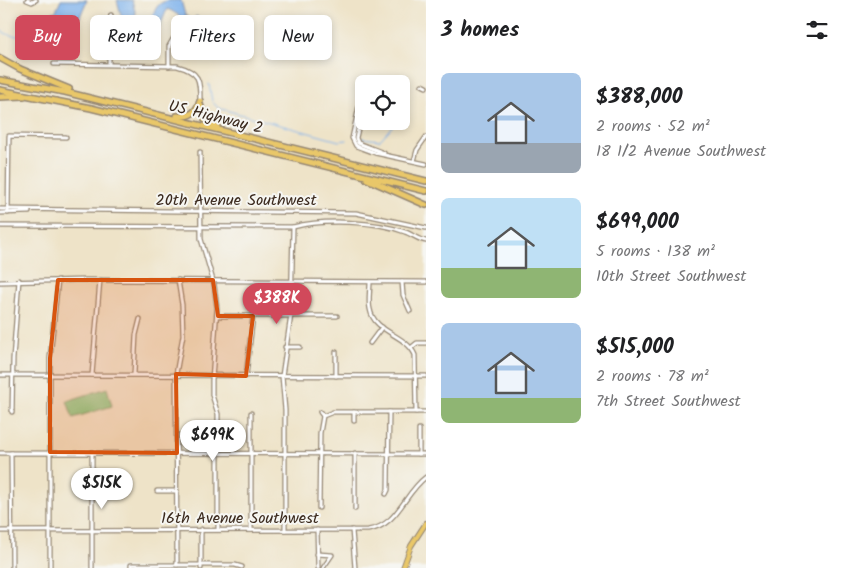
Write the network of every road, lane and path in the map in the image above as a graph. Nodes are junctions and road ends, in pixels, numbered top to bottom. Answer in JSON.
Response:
{"nodes":[{"id":1,"x":27,"y":0,"type":"edge"},
{"id":2,"x":36,"y":0,"type":"edge"},
{"id":3,"x":171,"y":43,"type":"edge"},
{"id":4,"x":0,"y":58,"type":"edge"},
{"id":5,"x":109,"y":60,"type":"edge"},
{"id":6,"x":54,"y":64,"type":"dead end"},
{"id":7,"x":109,"y":64,"type":"junction"},
{"id":8,"x":169,"y":66,"type":"junction"},
{"id":9,"x":0,"y":80,"type":"edge"},
{"id":10,"x":0,"y":90,"type":"edge"},
{"id":11,"x":0,"y":97,"type":"edge"},
{"id":12,"x":53,"y":99,"type":"junction"},
{"id":13,"x":95,"y":99,"type":"junction"},
{"id":14,"x":200,"y":101,"type":"junction"},
{"id":15,"x":155,"y":114,"type":"junction"},
{"id":16,"x":357,"y":130,"type":"edge"},
{"id":17,"x":225,"y":132,"type":"junction"},
{"id":18,"x":66,"y":137,"type":"dead end"},
{"id":19,"x":426,"y":137,"type":"edge"},
{"id":20,"x":200,"y":152,"type":"dead end"},
{"id":21,"x":414,"y":161,"type":"junction"},
{"id":22,"x":426,"y":164,"type":"edge"},
{"id":23,"x":338,"y":169,"type":"junction"},
{"id":24,"x":426,"y":181,"type":"edge"},
{"id":25,"x":426,"y":192,"type":"edge"},
{"id":26,"x":426,"y":205,"type":"edge"},
{"id":27,"x":0,"y":209,"type":"edge"},
{"id":28,"x":8,"y":211,"type":"junction"},
{"id":29,"x":199,"y":211,"type":"junction"},
{"id":30,"x":0,"y":213,"type":"edge"},
{"id":31,"x":0,"y":226,"type":"edge"},
{"id":32,"x":201,"y":226,"type":"junction"},
{"id":33,"x":294,"y":227,"type":"junction"},
{"id":34,"x":426,"y":228,"type":"edge"},
{"id":35,"x":426,"y":241,"type":"edge"},
{"id":36,"x":19,"y":280,"type":"junction"},
{"id":37,"x":58,"y":280,"type":"junction"},
{"id":38,"x":100,"y":280,"type":"junction"},
{"id":39,"x":178,"y":280,"type":"junction"},
{"id":40,"x":213,"y":280,"type":"junction"},
{"id":41,"x":293,"y":280,"type":"junction"},
{"id":42,"x":0,"y":282,"type":"edge"},
{"id":43,"x":370,"y":282,"type":"junction"},
{"id":44,"x":402,"y":282,"type":"junction"},
{"id":45,"x":426,"y":282,"type":"edge"},
{"id":46,"x":410,"y":311,"type":"dead end"},
{"id":47,"x":217,"y":316,"type":"junction"},
{"id":48,"x":253,"y":316,"type":"junction"},
{"id":49,"x":291,"y":316,"type":"junction"},
{"id":50,"x":337,"y":316,"type":"dead end"},
{"id":51,"x":140,"y":319,"type":"dead end"},
{"id":52,"x":382,"y":327,"type":"junction"},
{"id":53,"x":370,"y":343,"type":"dead end"},
{"id":54,"x":426,"y":343,"type":"edge"},
{"id":55,"x":285,"y":347,"type":"junction"},
{"id":56,"x":300,"y":347,"type":"dead end"},
{"id":57,"x":412,"y":347,"type":"junction"},
{"id":58,"x":336,"y":352,"type":"dead end"},
{"id":59,"x":92,"y":374,"type":"junction"},
{"id":60,"x":134,"y":374,"type":"junction"},
{"id":61,"x":176,"y":374,"type":"junction"},
{"id":62,"x":0,"y":375,"type":"edge"},
{"id":63,"x":12,"y":375,"type":"junction"},
{"id":64,"x":51,"y":375,"type":"junction"},
{"id":65,"x":212,"y":375,"type":"junction"},
{"id":66,"x":246,"y":376,"type":"junction"},
{"id":67,"x":282,"y":376,"type":"junction"},
{"id":68,"x":336,"y":376,"type":"junction"},
{"id":69,"x":416,"y":376,"type":"junction"},
{"id":70,"x":426,"y":376,"type":"edge"},
{"id":71,"x":12,"y":412,"type":"dead end"},
{"id":72,"x":320,"y":412,"type":"dead end"},
{"id":73,"x":354,"y":412,"type":"junction"},
{"id":74,"x":389,"y":412,"type":"junction"},
{"id":75,"x":416,"y":412,"type":"junction"},
{"id":76,"x":426,"y":412,"type":"edge"},
{"id":77,"x":251,"y":413,"type":"dead end"},
{"id":78,"x":323,"y":416,"type":"junction"},
{"id":79,"x":354,"y":421,"type":"dead end"},
{"id":80,"x":418,"y":429,"type":"dead end"},
{"id":81,"x":50,"y":452,"type":"junction"},
{"id":82,"x":92,"y":452,"type":"junction"},
{"id":83,"x":0,"y":453,"type":"edge"},
{"id":84,"x":11,"y":453,"type":"junction"},
{"id":85,"x":177,"y":453,"type":"junction"},
{"id":86,"x":218,"y":453,"type":"junction"},
{"id":87,"x":252,"y":453,"type":"junction"},
{"id":88,"x":285,"y":453,"type":"junction"},
{"id":89,"x":320,"y":453,"type":"junction"},
{"id":90,"x":355,"y":453,"type":"junction"},
{"id":91,"x":388,"y":454,"type":"junction"},
{"id":92,"x":419,"y":454,"type":"junction"},
{"id":93,"x":426,"y":454,"type":"edge"},
{"id":94,"x":426,"y":477,"type":"edge"},
{"id":95,"x":156,"y":491,"type":"dead end"},
{"id":96,"x":177,"y":491,"type":"junction"},
{"id":97,"x":386,"y":494,"type":"dead end"},
{"id":98,"x":319,"y":508,"type":"dead end"},
{"id":99,"x":355,"y":508,"type":"dead end"},
{"id":100,"x":426,"y":523,"type":"edge"},
{"id":101,"x":92,"y":529,"type":"junction"},
{"id":102,"x":178,"y":529,"type":"junction"},
{"id":103,"x":201,"y":529,"type":"junction"},
{"id":104,"x":218,"y":529,"type":"junction"},
{"id":105,"x":50,"y":530,"type":"junction"},
{"id":106,"x":251,"y":530,"type":"junction"},
{"id":107,"x":285,"y":530,"type":"junction"},
{"id":108,"x":317,"y":530,"type":"junction"},
{"id":109,"x":352,"y":530,"type":"junction"},
{"id":110,"x":0,"y":531,"type":"edge"},
{"id":111,"x":12,"y":531,"type":"junction"},
{"id":112,"x":317,"y":554,"type":"junction"},
{"id":113,"x":177,"y":565,"type":"junction"},
{"id":114,"x":131,"y":566,"type":"edge"},
{"id":115,"x":167,"y":566,"type":"edge"},
{"id":116,"x":201,"y":567,"type":"edge"},
{"id":117,"x":242,"y":567,"type":"edge"},
{"id":118,"x":12,"y":568,"type":"edge"},
{"id":119,"x":50,"y":568,"type":"edge"},
{"id":120,"x":92,"y":568,"type":"edge"},
{"id":121,"x":318,"y":568,"type":"edge"},
{"id":122,"x":323,"y":568,"type":"edge"},
{"id":123,"x":355,"y":568,"type":"edge"},
{"id":124,"x":403,"y":568,"type":"edge"}],
"edges":[{"from":1,"to":2,"type":"street"},
{"from":3,"to":8,"type":"street"},
{"from":4,"to":13,"type":"highway"},
{"from":5,"to":7,"type":"street"},
{"from":6,"to":7,"type":"street"},
{"from":7,"to":8,"type":"street"},
{"from":8,"to":14,"type":"street"},
{"from":9,"to":13,"type":"highway","name":"US Highway 2"},
{"from":10,"to":12,"type":"highway","name":"US Highway 2"},
{"from":11,"to":12,"type":"highway"},
{"from":12,"to":23,"type":"highway","name":"US Highway 2"},
{"from":13,"to":15,"type":"highway","name":"US Highway 2"},
{"from":14,"to":15,"type":"highway"},
{"from":14,"to":17,"type":"highway"},
{"from":15,"to":17,"type":"highway","name":"US Highway 2"},
{"from":16,"to":21,"type":"street"},
{"from":17,"to":24,"type":"highway","name":"US Highway 2"},
{"from":18,"to":28,"type":"street"},
{"from":19,"to":21,"type":"street"},
{"from":20,"to":29,"type":"street"},
{"from":21,"to":22,"type":"street"},
{"from":23,"to":25,"type":"highway","name":"US Highway 2"},
{"from":23,"to":26,"type":"highway"},
{"from":27,"to":28,"type":"street","name":"20th Avenue Southwest"},
{"from":28,"to":29,"type":"street","name":"20th Avenue Southwest"},
{"from":28,"to":30,"type":"street","name":"20th Avenue Southwest"},
{"from":29,"to":32,"type":"street"},
{"from":29,"to":34,"type":"street","name":"20th Avenue Southwest"},
{"from":31,"to":32,"type":"street"},
{"from":32,"to":33,"type":"street"},
{"from":32,"to":40,"type":"street"},
{"from":33,"to":35,"type":"street"},
{"from":33,"to":41,"type":"street"},
{"from":36,"to":37,"type":"street"},
{"from":36,"to":42,"type":"street"},
{"from":36,"to":63,"type":"street"},
{"from":37,"to":38,"type":"street"},
{"from":37,"to":64,"type":"street"},
{"from":38,"to":39,"type":"street"},
{"from":38,"to":59,"type":"street"},
{"from":39,"to":40,"type":"street"},
{"from":39,"to":61,"type":"street"},
{"from":40,"to":41,"type":"street"},
{"from":40,"to":47,"type":"street"},
{"from":41,"to":43,"type":"street"},
{"from":41,"to":49,"type":"street"},
{"from":43,"to":44,"type":"street"},
{"from":43,"to":52,"type":"street"},
{"from":44,"to":45,"type":"street"},
{"from":44,"to":46,"type":"street"},
{"from":47,"to":48,"type":"street"},
{"from":47,"to":65,"type":"street"},
{"from":48,"to":49,"type":"street"},
{"from":48,"to":66,"type":"street"},
{"from":49,"to":50,"type":"street"},
{"from":49,"to":55,"type":"street"},
{"from":51,"to":60,"type":"street"},
{"from":52,"to":53,"type":"street"},
{"from":52,"to":57,"type":"street"},
{"from":54,"to":57,"type":"street"},
{"from":55,"to":56,"type":"street"},
{"from":55,"to":67,"type":"street"},
{"from":57,"to":69,"type":"street"},
{"from":58,"to":68,"type":"street"},
{"from":59,"to":60,"type":"street"},
{"from":59,"to":64,"type":"street"},
{"from":60,"to":61,"type":"street"},
{"from":61,"to":65,"type":"street"},
{"from":61,"to":85,"type":"street"},
{"from":62,"to":63,"type":"street"},
{"from":63,"to":64,"type":"street"},
{"from":63,"to":71,"type":"street"},
{"from":64,"to":81,"type":"street"},
{"from":65,"to":66,"type":"street"},
{"from":65,"to":86,"type":"street"},
{"from":66,"to":67,"type":"street"},
{"from":67,"to":68,"type":"street"},
{"from":67,"to":88,"type":"street"},
{"from":68,"to":69,"type":"street"},
{"from":69,"to":70,"type":"street"},
{"from":69,"to":75,"type":"street"},
{"from":72,"to":78,"type":"street"},
{"from":73,"to":74,"type":"street"},
{"from":73,"to":78,"type":"street"},
{"from":73,"to":79,"type":"street"},
{"from":74,"to":75,"type":"street"},
{"from":74,"to":91,"type":"street"},
{"from":75,"to":76,"type":"street"},
{"from":77,"to":87,"type":"street"},
{"from":78,"to":89,"type":"street"},
{"from":80,"to":92,"type":"street"},
{"from":81,"to":82,"type":"street"},
{"from":81,"to":84,"type":"street"},
{"from":81,"to":105,"type":"street"},
{"from":82,"to":85,"type":"street"},
{"from":82,"to":101,"type":"street"},
{"from":83,"to":84,"type":"street"},
{"from":84,"to":111,"type":"street"},
{"from":85,"to":86,"type":"street"},
{"from":85,"to":96,"type":"street"},
{"from":86,"to":87,"type":"street"},
{"from":86,"to":104,"type":"street"},
{"from":87,"to":88,"type":"street"},
{"from":87,"to":106,"type":"street"},
{"from":88,"to":89,"type":"street"},
{"from":88,"to":107,"type":"street"},
{"from":89,"to":90,"type":"street"},
{"from":89,"to":98,"type":"street"},
{"from":90,"to":91,"type":"street"},
{"from":90,"to":99,"type":"street"},
{"from":91,"to":92,"type":"street"},
{"from":91,"to":97,"type":"street"},
{"from":92,"to":93,"type":"street"},
{"from":94,"to":109,"type":"street","name":"16th Avenue Southwest"},
{"from":95,"to":96,"type":"street"},
{"from":96,"to":102,"type":"street"},
{"from":100,"to":124,"type":"main road"},
{"from":101,"to":102,"type":"street","name":"16th Avenue Southwest"},
{"from":101,"to":105,"type":"street","name":"16th Avenue Southwest"},
{"from":101,"to":120,"type":"street"},
{"from":102,"to":103,"type":"street","name":"16th Avenue Southwest"},
{"from":102,"to":113,"type":"street"},
{"from":103,"to":104,"type":"street","name":"16th Avenue Southwest"},
{"from":103,"to":116,"type":"street"},
{"from":104,"to":106,"type":"street","name":"16th Avenue Southwest"},
{"from":105,"to":111,"type":"street","name":"16th Avenue Southwest"},
{"from":105,"to":119,"type":"street"},
{"from":106,"to":107,"type":"street","name":"16th Avenue Southwest"},
{"from":107,"to":108,"type":"street","name":"16th Avenue Southwest"},
{"from":108,"to":109,"type":"street","name":"16th Avenue Southwest"},
{"from":108,"to":112,"type":"street"},
{"from":109,"to":123,"type":"street"},
{"from":110,"to":111,"type":"street","name":"16th Avenue Southwest"},
{"from":111,"to":118,"type":"street"},
{"from":112,"to":121,"type":"street"},
{"from":112,"to":122,"type":"street"},
{"from":113,"to":115,"type":"street"},
{"from":113,"to":116,"type":"street"},
{"from":114,"to":115,"type":"street"},
{"from":116,"to":117,"type":"street"}]}
